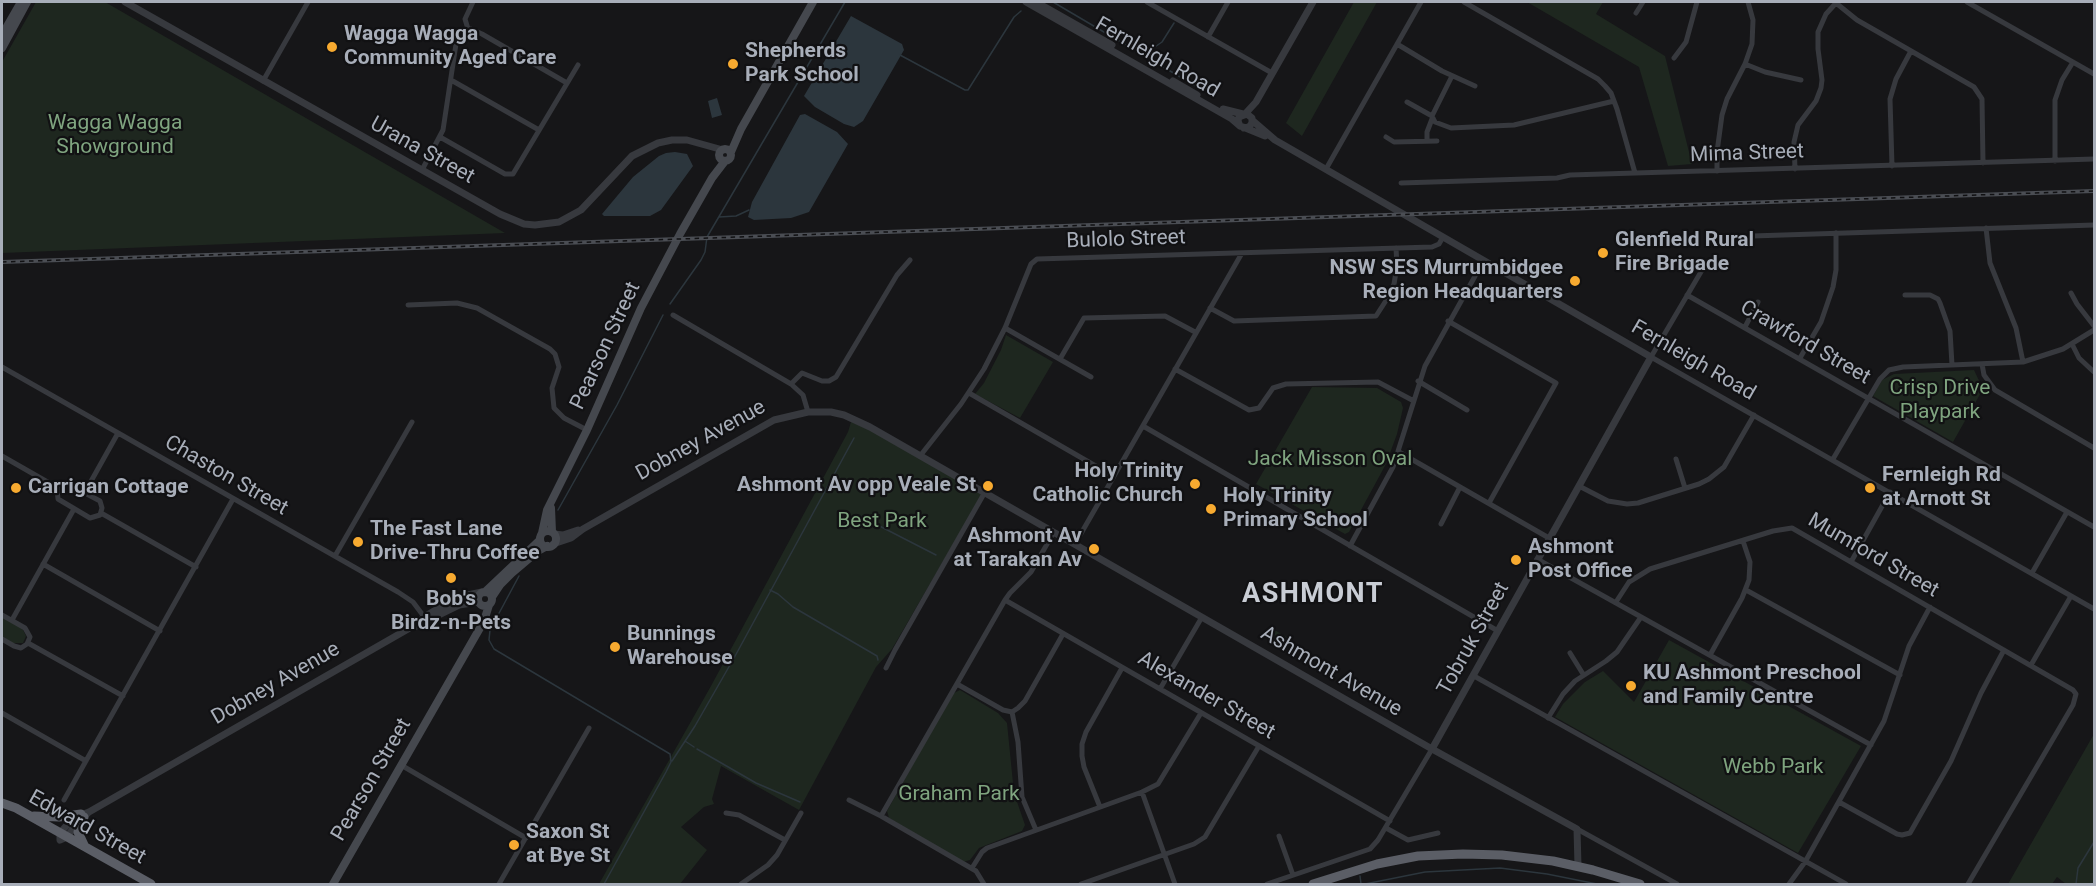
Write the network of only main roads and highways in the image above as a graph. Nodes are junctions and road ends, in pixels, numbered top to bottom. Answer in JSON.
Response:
{"nodes":[{"id":1,"x":21,"y":2,"type":"edge"},
{"id":2,"x":27,"y":2,"type":"edge"},
{"id":3,"x":813,"y":2,"type":"edge"},
{"id":4,"x":2,"y":35,"type":"edge"},
{"id":5,"x":2,"y":48,"type":"edge"},
{"id":6,"x":550,"y":504,"type":"junction"},
{"id":7,"x":553,"y":533,"type":"junction"},
{"id":8,"x":541,"y":536,"type":"junction"},
{"id":9,"x":550,"y":545,"type":"junction"},
{"id":10,"x":484,"y":592,"type":"junction"},
{"id":11,"x":491,"y":601,"type":"junction"},
{"id":12,"x":479,"y":602,"type":"junction"},
{"id":13,"x":478,"y":630,"type":"junction"},
{"id":14,"x":4,"y":804,"type":"edge"},
{"id":15,"x":29,"y":815,"type":"junction"},
{"id":16,"x":62,"y":836,"type":"junction"},
{"id":17,"x":88,"y":849,"type":"junction"},
{"id":18,"x":139,"y":885,"type":"edge"},
{"id":19,"x":151,"y":885,"type":"edge"},
{"id":20,"x":333,"y":885,"type":"edge"},
{"id":21,"x":1313,"y":885,"type":"edge"},
{"id":22,"x":1640,"y":885,"type":"edge"}],
"edges":[{"from":1,"to":4,"type":"main road"},
{"from":2,"to":5,"type":"main road"},
{"from":3,"to":6,"type":"main road","name":"Pearson Street"},
{"from":6,"to":7,"type":"main road"},
{"from":6,"to":8,"type":"main road","name":"Pearson Street"},
{"from":7,"to":8,"type":"main road"},
{"from":7,"to":9,"type":"main road"},
{"from":8,"to":9,"type":"main road"},
{"from":8,"to":10,"type":"main road","name":"Dobney Avenue"},
{"from":9,"to":11,"type":"main road","name":"Dobney Avenue"},
{"from":10,"to":11,"type":"main road"},
{"from":10,"to":12,"type":"main road"},
{"from":11,"to":12,"type":"main road"},
{"from":11,"to":13,"type":"main road","name":"Pearson Street"},
{"from":12,"to":13,"type":"main road","name":"Pearson Street"},
{"from":13,"to":20,"type":"main road","name":"Pearson Street"},
{"from":14,"to":15,"type":"highway","name":"Edward Street"},
{"from":14,"to":16,"type":"highway","name":"Edward Street"},
{"from":15,"to":16,"type":"highway","name":"Edward Street"},
{"from":15,"to":17,"type":"highway"},
{"from":16,"to":17,"type":"highway","name":"Edward Street"},
{"from":16,"to":18,"type":"highway","name":"Edward Street"},
{"from":17,"to":19,"type":"highway","name":"Edward Street"},
{"from":21,"to":22,"type":"highway"}]}
